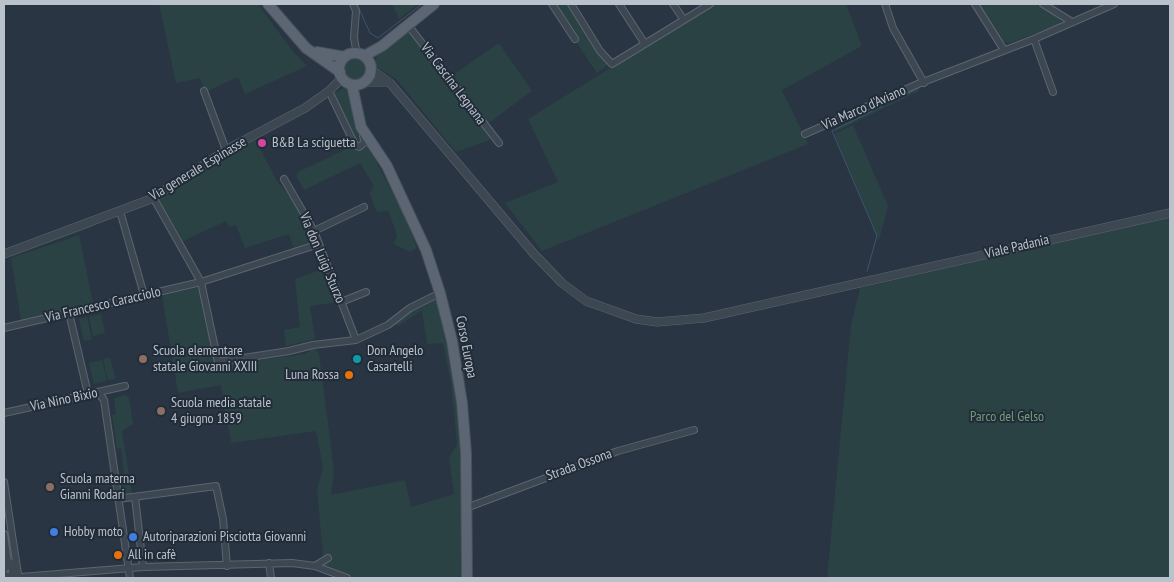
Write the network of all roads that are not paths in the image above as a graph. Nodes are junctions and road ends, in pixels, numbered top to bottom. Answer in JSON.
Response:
{"nodes":[{"id":1,"x":268,"y":4,"type":"edge"},
{"id":2,"x":353,"y":4,"type":"edge"},
{"id":3,"x":434,"y":4,"type":"edge"},
{"id":4,"x":552,"y":4,"type":"edge"},
{"id":5,"x":571,"y":4,"type":"edge"},
{"id":6,"x":619,"y":4,"type":"edge"},
{"id":7,"x":673,"y":4,"type":"edge"},
{"id":8,"x":710,"y":4,"type":"edge"},
{"id":9,"x":885,"y":4,"type":"edge"},
{"id":10,"x":975,"y":4,"type":"edge"},
{"id":11,"x":1043,"y":4,"type":"edge"},
{"id":12,"x":1114,"y":4,"type":"edge"},
{"id":13,"x":684,"y":20,"type":"junction"},
{"id":14,"x":1072,"y":22,"type":"junction"},
{"id":15,"x":408,"y":25,"type":"junction"},
{"id":16,"x":575,"y":39,"type":"dead end"},
{"id":17,"x":1034,"y":39,"type":"junction"},
{"id":18,"x":645,"y":44,"type":"junction"},
{"id":19,"x":382,"y":46,"type":"junction"},
{"id":20,"x":306,"y":48,"type":"junction"},
{"id":21,"x":1004,"y":50,"type":"junction"},
{"id":22,"x":361,"y":55,"type":"junction"},
{"id":23,"x":345,"y":57,"type":"junction"},
{"id":24,"x":371,"y":68,"type":"junction"},
{"id":25,"x":352,"y":81,"type":"junction"},
{"id":26,"x":390,"y":83,"type":"junction"},
{"id":27,"x":924,"y":83,"type":"junction"},
{"id":28,"x":204,"y":91,"type":"dead end"},
{"id":29,"x":329,"y":91,"type":"junction"},
{"id":30,"x":1053,"y":92,"type":"dead end"},
{"id":31,"x":356,"y":104,"type":"junction"},
{"id":32,"x":805,"y":134,"type":"dead end"},
{"id":33,"x":370,"y":139,"type":"junction"},
{"id":34,"x":499,"y":143,"type":"dead end"},
{"id":35,"x":226,"y":150,"type":"junction"},
{"id":36,"x":284,"y":179,"type":"dead end"},
{"id":37,"x":153,"y":197,"type":"junction"},
{"id":38,"x":364,"y":207,"type":"dead end"},
{"id":39,"x":120,"y":211,"type":"junction"},
{"id":40,"x":1170,"y":213,"type":"edge"},
{"id":41,"x":314,"y":231,"type":"junction"},
{"id":42,"x":319,"y":244,"type":"junction"},
{"id":43,"x":4,"y":254,"type":"edge"},
{"id":44,"x":201,"y":282,"type":"junction"},
{"id":45,"x":366,"y":292,"type":"dead end"},
{"id":46,"x":440,"y":293,"type":"junction"},
{"id":47,"x":144,"y":295,"type":"junction"},
{"id":48,"x":341,"y":302,"type":"junction"},
{"id":49,"x":69,"y":313,"type":"junction"},
{"id":50,"x":4,"y":328,"type":"edge"},
{"id":51,"x":356,"y":340,"type":"junction"},
{"id":52,"x":124,"y":386,"type":"dead end"},
{"id":53,"x":98,"y":392,"type":"junction"},
{"id":54,"x":88,"y":394,"type":"junction"},
{"id":55,"x":4,"y":413,"type":"edge"},
{"id":56,"x":694,"y":430,"type":"dead end"},
{"id":57,"x":4,"y":482,"type":"edge"},
{"id":58,"x":135,"y":497,"type":"junction"},
{"id":59,"x":118,"y":499,"type":"junction"},
{"id":60,"x":466,"y":508,"type":"junction"},
{"id":61,"x":6,"y":514,"type":"edge"},
{"id":62,"x":4,"y":534,"type":"edge"},
{"id":63,"x":6,"y":549,"type":"junction"},
{"id":64,"x":328,"y":558,"type":"dead end"},
{"id":65,"x":270,"y":563,"type":"junction"},
{"id":66,"x":226,"y":566,"type":"junction"},
{"id":67,"x":315,"y":566,"type":"junction"},
{"id":68,"x":143,"y":567,"type":"junction"},
{"id":69,"x":129,"y":568,"type":"junction"},
{"id":70,"x":4,"y":570,"type":"edge"},
{"id":71,"x":4,"y":575,"type":"edge"},
{"id":72,"x":16,"y":577,"type":"edge"},
{"id":73,"x":130,"y":578,"type":"edge"},
{"id":74,"x":271,"y":578,"type":"edge"},
{"id":75,"x":347,"y":578,"type":"edge"},
{"id":76,"x":467,"y":578,"type":"edge"}],
"edges":[{"from":1,"to":20,"type":"main road"},
{"from":2,"to":22,"type":"street"},
{"from":3,"to":15,"type":"main road"},
{"from":4,"to":16,"type":"street"},
{"from":5,"to":18,"type":"street"},
{"from":6,"to":18,"type":"street"},
{"from":7,"to":13,"type":"street"},
{"from":8,"to":13,"type":"street"},
{"from":9,"to":27,"type":"street"},
{"from":10,"to":21,"type":"street"},
{"from":11,"to":14,"type":"street"},
{"from":12,"to":14,"type":"street","name":"Via Marco d'Aviano"},
{"from":13,"to":18,"type":"street"},
{"from":14,"to":17,"type":"street","name":"Via Marco d'Aviano"},
{"from":15,"to":19,"type":"main road"},
{"from":15,"to":34,"type":"street","name":"Via Cascina Legnana"},
{"from":17,"to":21,"type":"street","name":"Via Marco d'Aviano"},
{"from":17,"to":30,"type":"street"},
{"from":19,"to":22,"type":"main road"},
{"from":19,"to":24,"type":"main road"},
{"from":20,"to":23,"type":"main road"},
{"from":20,"to":25,"type":"main road"},
{"from":21,"to":27,"type":"street","name":"Via Marco d'Aviano"},
{"from":22,"to":23,"type":"main road"},
{"from":22,"to":24,"type":"main road"},
{"from":23,"to":25,"type":"main road"},
{"from":24,"to":25,"type":"main road"},
{"from":24,"to":26,"type":"street"},
{"from":25,"to":26,"type":"street"},
{"from":25,"to":29,"type":"street","name":"Via generale Espinasse"},
{"from":25,"to":31,"type":"main road","name":"Corso Europa"},
{"from":25,"to":33,"type":"main road","name":"Corso Europa"},
{"from":26,"to":40,"type":"street","name":"Viale Padania"},
{"from":27,"to":32,"type":"street","name":"Via Marco d'Aviano"},
{"from":28,"to":35,"type":"street"},
{"from":29,"to":31,"type":"street"},
{"from":29,"to":35,"type":"street","name":"Via generale Espinasse"},
{"from":31,"to":33,"type":"main road","name":"Corso Europa"},
{"from":33,"to":46,"type":"main road","name":"Corso Europa"},
{"from":35,"to":37,"type":"street","name":"Via generale Espinasse"},
{"from":36,"to":41,"type":"street","name":"Via don Luigi Sturzo"},
{"from":37,"to":39,"type":"street","name":"Via generale Espinasse"},
{"from":37,"to":44,"type":"street"},
{"from":38,"to":41,"type":"street"},
{"from":39,"to":43,"type":"street","name":"Via generale Espinasse"},
{"from":39,"to":47,"type":"street"},
{"from":41,"to":42,"type":"street","name":"Via don Luigi Sturzo"},
{"from":42,"to":44,"type":"street","name":"Via Francesco Caracciolo"},
{"from":42,"to":48,"type":"street","name":"Via don Luigi Sturzo"},
{"from":44,"to":47,"type":"street","name":"Via Francesco Caracciolo"},
{"from":44,"to":51,"type":"street"},
{"from":45,"to":48,"type":"street"},
{"from":46,"to":51,"type":"street"},
{"from":46,"to":60,"type":"main road","name":"Corso Europa"},
{"from":47,"to":49,"type":"street","name":"Via Francesco Caracciolo"},
{"from":48,"to":51,"type":"street","name":"Via don Luigi Sturzo"},
{"from":49,"to":50,"type":"street","name":"Via Francesco Caracciolo"},
{"from":49,"to":54,"type":"street"},
{"from":52,"to":53,"type":"street","name":"Via Nino Bixio"},
{"from":53,"to":54,"type":"street","name":"Via Nino Bixio"},
{"from":53,"to":59,"type":"street"},
{"from":54,"to":55,"type":"street","name":"Via Nino Bixio"},
{"from":56,"to":60,"type":"street","name":"Strada Ossona"},
{"from":57,"to":61,"type":"street"},
{"from":58,"to":59,"type":"street"},
{"from":58,"to":66,"type":"street"},
{"from":58,"to":68,"type":"street"},
{"from":59,"to":69,"type":"street"},
{"from":60,"to":76,"type":"main road","name":"Corso Europa"},
{"from":61,"to":72,"type":"street"},
{"from":62,"to":63,"type":"street"},
{"from":63,"to":70,"type":"street"},
{"from":63,"to":72,"type":"street"},
{"from":64,"to":67,"type":"street"},
{"from":65,"to":66,"type":"street"},
{"from":65,"to":67,"type":"street"},
{"from":65,"to":74,"type":"street"},
{"from":66,"to":68,"type":"street"},
{"from":67,"to":75,"type":"street"},
{"from":68,"to":69,"type":"street"},
{"from":69,"to":72,"type":"street"},
{"from":69,"to":73,"type":"street"},
{"from":71,"to":72,"type":"street"}]}
